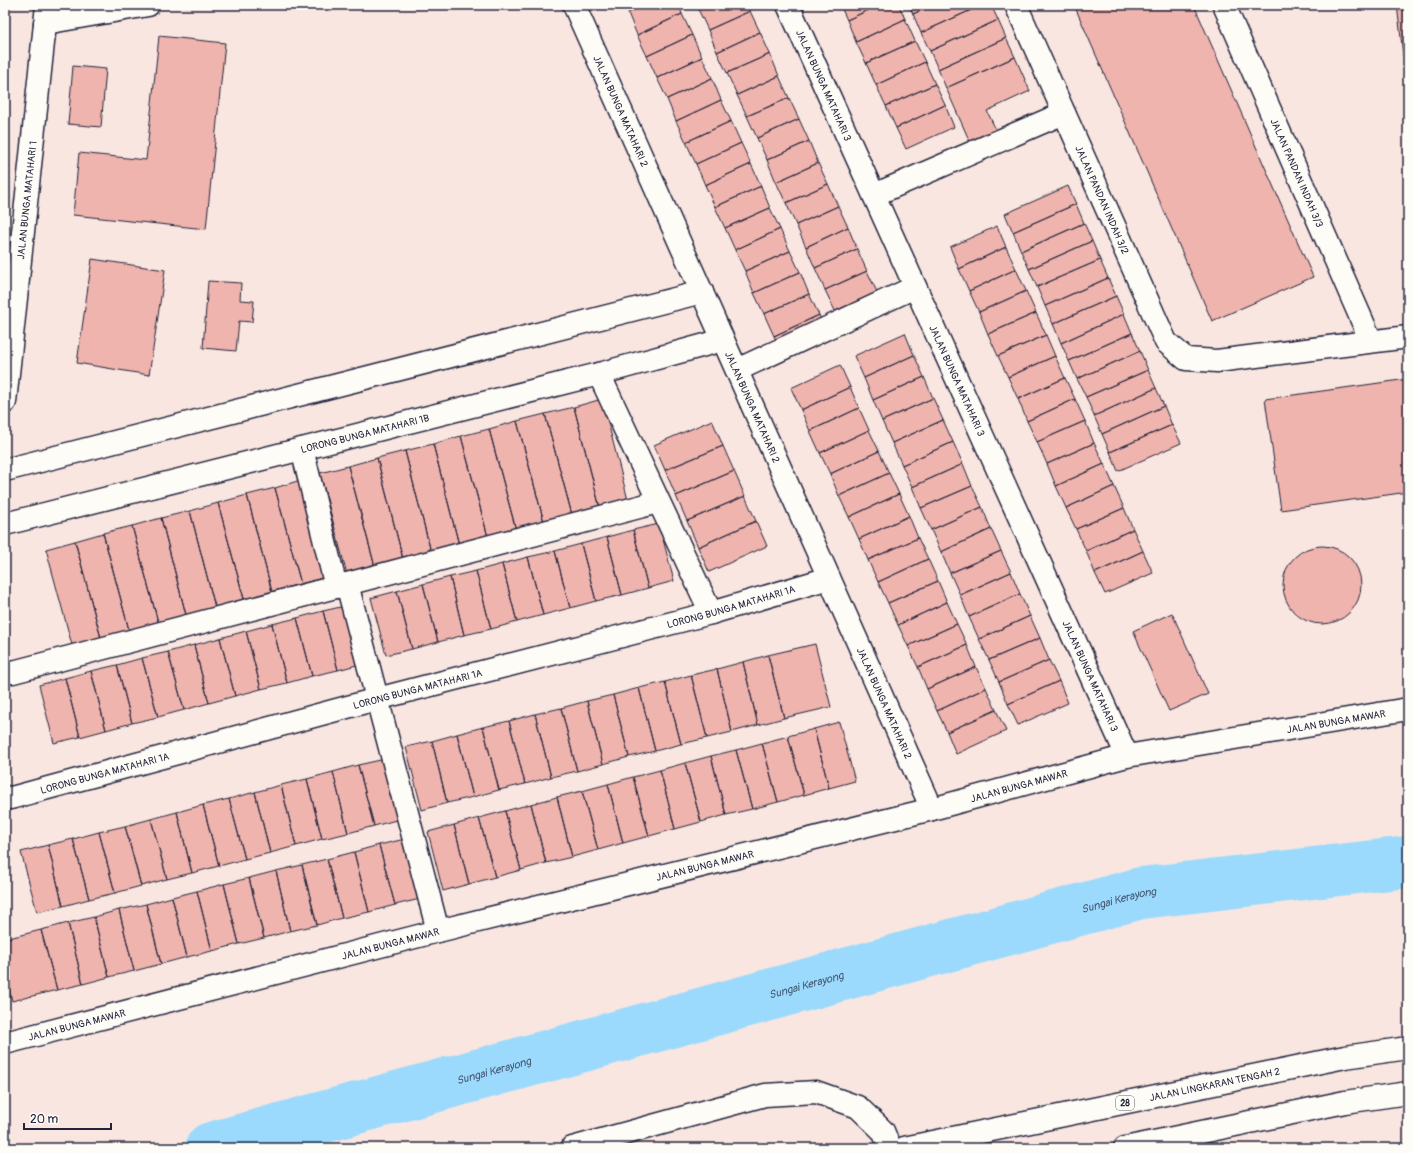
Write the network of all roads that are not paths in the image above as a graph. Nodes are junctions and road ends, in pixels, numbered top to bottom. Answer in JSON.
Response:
{"nodes":[{"id":1,"x":148,"y":5,"type":"edge"},
{"id":2,"x":574,"y":5,"type":"edge"},
{"id":3,"x":788,"y":5,"type":"edge"},
{"id":4,"x":1016,"y":5,"type":"edge"},
{"id":5,"x":1224,"y":5,"type":"edge"},
{"id":6,"x":46,"y":14,"type":"edge"},
{"id":7,"x":1064,"y":113,"type":"junction"},
{"id":8,"x":874,"y":195,"type":"junction"},
{"id":9,"x":14,"y":229,"type":"edge"},
{"id":10,"x":915,"y":287,"type":"junction"},
{"id":11,"x":702,"y":292,"type":"junction"},
{"id":12,"x":1408,"y":337,"type":"edge"},
{"id":13,"x":723,"y":340,"type":"junction"},
{"id":14,"x":1371,"y":341,"type":"junction"},
{"id":15,"x":737,"y":370,"type":"junction"},
{"id":16,"x":600,"y":374,"type":"junction"},
{"id":17,"x":5,"y":402,"type":"edge"},
{"id":18,"x":302,"y":449,"type":"junction"},
{"id":19,"x":5,"y":470,"type":"edge"},
{"id":20,"x":658,"y":502,"type":"junction"},
{"id":21,"x":5,"y":524,"type":"edge"},
{"id":22,"x":829,"y":578,"type":"junction"},
{"id":23,"x":342,"y":586,"type":"junction"},
{"id":24,"x":711,"y":613,"type":"junction"},
{"id":25,"x":5,"y":671,"type":"edge"},
{"id":26,"x":377,"y":699,"type":"junction"},
{"id":27,"x":1408,"y":709,"type":"edge"},
{"id":28,"x":1127,"y":756,"type":"junction"},
{"id":29,"x":5,"y":797,"type":"edge"},
{"id":30,"x":932,"y":809,"type":"junction"},
{"id":31,"x":438,"y":931,"type":"junction"},
{"id":32,"x":5,"y":1043,"type":"edge"},
{"id":33,"x":1408,"y":1048,"type":"edge"},
{"id":34,"x":1408,"y":1093,"type":"edge"},
{"id":35,"x":572,"y":1148,"type":"edge"},
{"id":36,"x":890,"y":1148,"type":"edge"},
{"id":37,"x":904,"y":1148,"type":"edge"},
{"id":38,"x":1125,"y":1148,"type":"edge"}],
"edges":[{"from":1,"to":6,"type":"main road"},
{"from":2,"to":11,"type":"main road","name":"JALAN BUNGA MATAHARI 2"},
{"from":3,"to":8,"type":"main road","name":"JALAN BUNGA MATAHARI 3"},
{"from":4,"to":7,"type":"main road","name":"JALAN PANDAN INDAH 3/2"},
{"from":5,"to":14,"type":"main road","name":"JALAN PANDAN INDAH 3/3"},
{"from":6,"to":9,"type":"main road","name":"JALAN BUNGA MATAHARI 1"},
{"from":7,"to":8,"type":"main road"},
{"from":7,"to":14,"type":"main road","name":"JALAN PANDAN INDAH 3/2"},
{"from":8,"to":10,"type":"main road","name":"JALAN BUNGA MATAHARI 3"},
{"from":9,"to":17,"type":"main road","name":"JALAN BUNGA MATAHARI 1"},
{"from":10,"to":15,"type":"main road"},
{"from":10,"to":28,"type":"main road","name":"JALAN BUNGA MATAHARI 3"},
{"from":11,"to":13,"type":"main road","name":"JALAN BUNGA MATAHARI 2"},
{"from":11,"to":19,"type":"main road"},
{"from":12,"to":14,"type":"main road","name":"JALAN PANDAN INDAH 3/2"},
{"from":13,"to":15,"type":"main road","name":"JALAN BUNGA MATAHARI 2"},
{"from":13,"to":16,"type":"main road","name":"LORONG BUNGA MATAHARI 1B"},
{"from":15,"to":22,"type":"main road","name":"JALAN BUNGA MATAHARI 2"},
{"from":16,"to":18,"type":"main road","name":"LORONG BUNGA MATAHARI 1B"},
{"from":16,"to":20,"type":"main road"},
{"from":18,"to":21,"type":"main road","name":"LORONG BUNGA MATAHARI 1B"},
{"from":18,"to":23,"type":"main road"},
{"from":20,"to":23,"type":"main road"},
{"from":20,"to":24,"type":"main road"},
{"from":22,"to":24,"type":"main road","name":"LORONG BUNGA MATAHARI 1A"},
{"from":22,"to":30,"type":"main road","name":"JALAN BUNGA MATAHARI 2"},
{"from":23,"to":25,"type":"main road"},
{"from":23,"to":26,"type":"main road"},
{"from":24,"to":26,"type":"main road","name":"LORONG BUNGA MATAHARI 1A"},
{"from":26,"to":29,"type":"main road","name":"LORONG BUNGA MATAHARI 1A"},
{"from":26,"to":31,"type":"main road"},
{"from":27,"to":28,"type":"main road","name":"JALAN BUNGA MAWAR"},
{"from":28,"to":30,"type":"main road","name":"JALAN BUNGA MAWAR"},
{"from":30,"to":31,"type":"main road","name":"JALAN BUNGA MAWAR"},
{"from":31,"to":32,"type":"main road","name":"JALAN BUNGA MAWAR"},
{"from":33,"to":37,"type":"main road","name":"JALAN LINGKARAN TENGAH 2","number":"28"},
{"from":34,"to":38,"type":"main road"},
{"from":35,"to":36,"type":"main road"}]}
